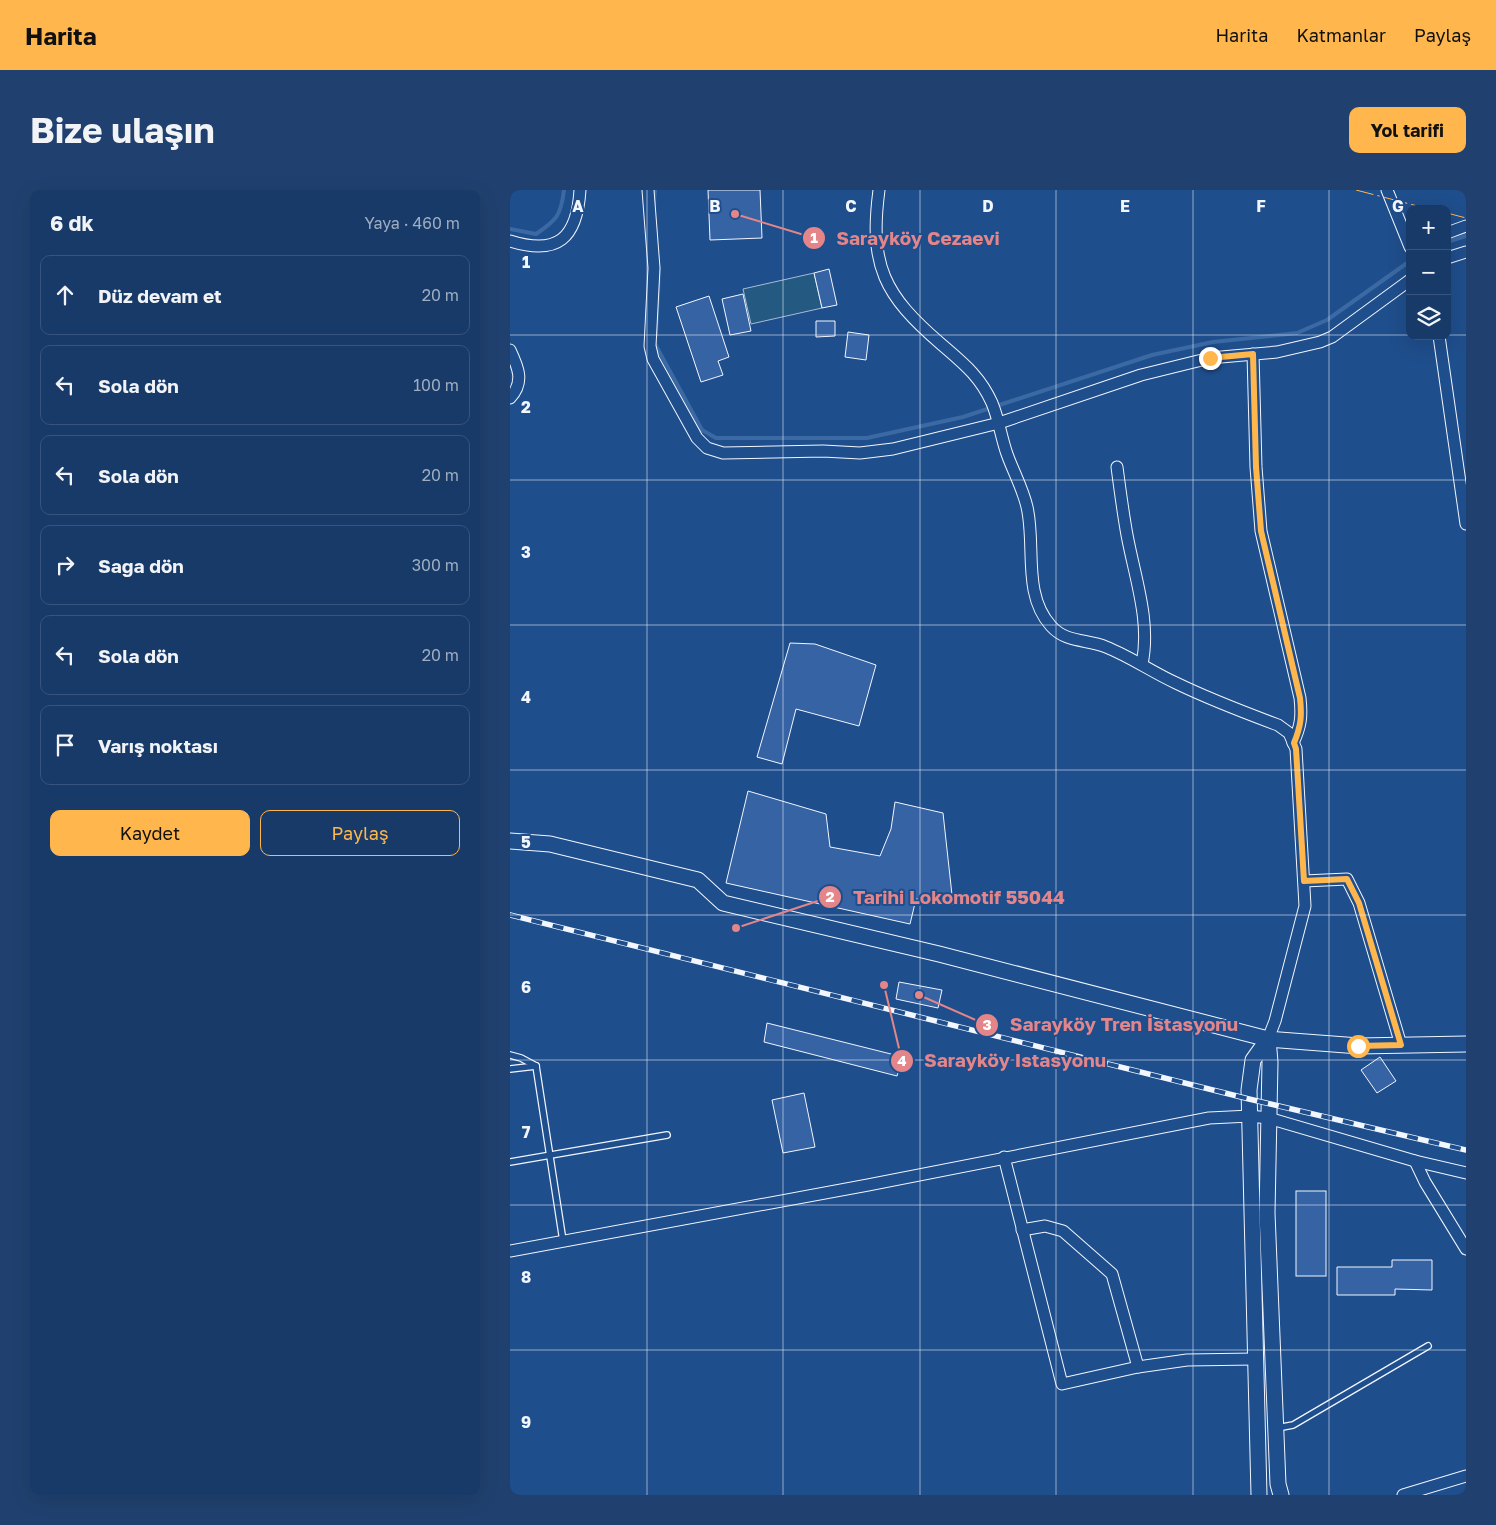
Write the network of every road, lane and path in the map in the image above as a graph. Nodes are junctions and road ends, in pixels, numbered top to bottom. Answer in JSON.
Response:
{"nodes":[{"id":1,"x":580,"y":190,"type":"edge"},
{"id":2,"x":648,"y":190,"type":"edge"},
{"id":3,"x":879,"y":190,"type":"edge"},
{"id":4,"x":1387,"y":190,"type":"edge"},
{"id":5,"x":1466,"y":226,"type":"edge"},
{"id":6,"x":1451,"y":232,"type":"edge"},
{"id":7,"x":1406,"y":237,"type":"edge"},
{"id":8,"x":510,"y":241,"type":"edge"},
{"id":9,"x":1466,"y":252,"type":"edge"},
{"id":10,"x":1451,"y":257,"type":"edge"},
{"id":11,"x":1406,"y":283,"type":"edge"},
{"id":12,"x":1440,"y":340,"type":"edge"},
{"id":13,"x":510,"y":350,"type":"edge"},
{"id":14,"x":1253,"y":354,"type":"junction"},
{"id":15,"x":510,"y":398,"type":"edge"},
{"id":16,"x":998,"y":420,"type":"junction"},
{"id":17,"x":1117,"y":467,"type":"dead end"},
{"id":18,"x":1466,"y":524,"type":"edge"},
{"id":19,"x":1142,"y":664,"type":"junction"},
{"id":20,"x":1294,"y":743,"type":"junction"},
{"id":21,"x":510,"y":841,"type":"edge"},
{"id":22,"x":1304,"y":881,"type":"junction"},
{"id":23,"x":1268,"y":1039,"type":"junction"},
{"id":24,"x":1466,"y":1044,"type":"edge"},
{"id":25,"x":1401,"y":1045,"type":"junction"},
{"id":26,"x":510,"y":1055,"type":"edge"},
{"id":27,"x":536,"y":1066,"type":"junction"},
{"id":28,"x":510,"y":1069,"type":"edge"},
{"id":29,"x":1250,"y":1116,"type":"junction"},
{"id":30,"x":1268,"y":1118,"type":"junction"},
{"id":31,"x":667,"y":1135,"type":"dead end"},
{"id":32,"x":550,"y":1156,"type":"junction"},
{"id":33,"x":1004,"y":1157,"type":"junction"},
{"id":34,"x":1415,"y":1161,"type":"junction"},
{"id":35,"x":510,"y":1162,"type":"edge"},
{"id":36,"x":1466,"y":1173,"type":"edge"},
{"id":37,"x":1022,"y":1230,"type":"junction"},
{"id":38,"x":563,"y":1241,"type":"junction"},
{"id":39,"x":1466,"y":1249,"type":"edge"},
{"id":40,"x":510,"y":1251,"type":"edge"},
{"id":41,"x":1428,"y":1346,"type":"dead end"},
{"id":42,"x":1255,"y":1359,"type":"junction"},
{"id":43,"x":1138,"y":1367,"type":"junction"},
{"id":44,"x":1276,"y":1428,"type":"junction"},
{"id":45,"x":1466,"y":1476,"type":"edge"},
{"id":46,"x":1429,"y":1492,"type":"edge"},
{"id":47,"x":1259,"y":1495,"type":"edge"},
{"id":48,"x":1281,"y":1495,"type":"edge"},
{"id":49,"x":1403,"y":1495,"type":"edge"}],
"edges":[{"from":1,"to":8,"type":"street"},
{"from":2,"to":16,"type":"street"},
{"from":3,"to":16,"type":"street"},
{"from":4,"to":7,"type":"street"},
{"from":5,"to":6,"type":"street"},
{"from":9,"to":10,"type":"street"},
{"from":11,"to":14,"type":"street"},
{"from":12,"to":18,"type":"street"},
{"from":13,"to":15,"type":"street"},
{"from":14,"to":16,"type":"street"},
{"from":14,"to":20,"type":"street"},
{"from":16,"to":19,"type":"street"},
{"from":17,"to":19,"type":"street"},
{"from":19,"to":20,"type":"street"},
{"from":20,"to":22,"type":"street"},
{"from":21,"to":23,"type":"street"},
{"from":22,"to":23,"type":"street"},
{"from":22,"to":25,"type":"street"},
{"from":23,"to":25,"type":"street"},
{"from":23,"to":29,"type":"street"},
{"from":23,"to":30,"type":"street"},
{"from":24,"to":25,"type":"street"},
{"from":26,"to":27,"type":"lane"},
{"from":27,"to":28,"type":"lane"},
{"from":27,"to":32,"type":"lane"},
{"from":29,"to":30,"type":"street"},
{"from":29,"to":33,"type":"street"},
{"from":29,"to":42,"type":"street"},
{"from":30,"to":34,"type":"street"},
{"from":30,"to":44,"type":"street"},
{"from":31,"to":32,"type":"lane"},
{"from":32,"to":35,"type":"lane"},
{"from":32,"to":38,"type":"lane"},
{"from":33,"to":37,"type":"street"},
{"from":33,"to":38,"type":"street"},
{"from":34,"to":36,"type":"street"},
{"from":34,"to":39,"type":"street"},
{"from":37,"to":43,"type":"street"},
{"from":37,"to":43,"type":"street"},
{"from":38,"to":40,"type":"street"},
{"from":41,"to":44,"type":"lane"},
{"from":42,"to":43,"type":"street"},
{"from":42,"to":47,"type":"street"},
{"from":44,"to":48,"type":"street"},
{"from":45,"to":46,"type":"street"},
{"from":46,"to":49,"type":"street"}]}
